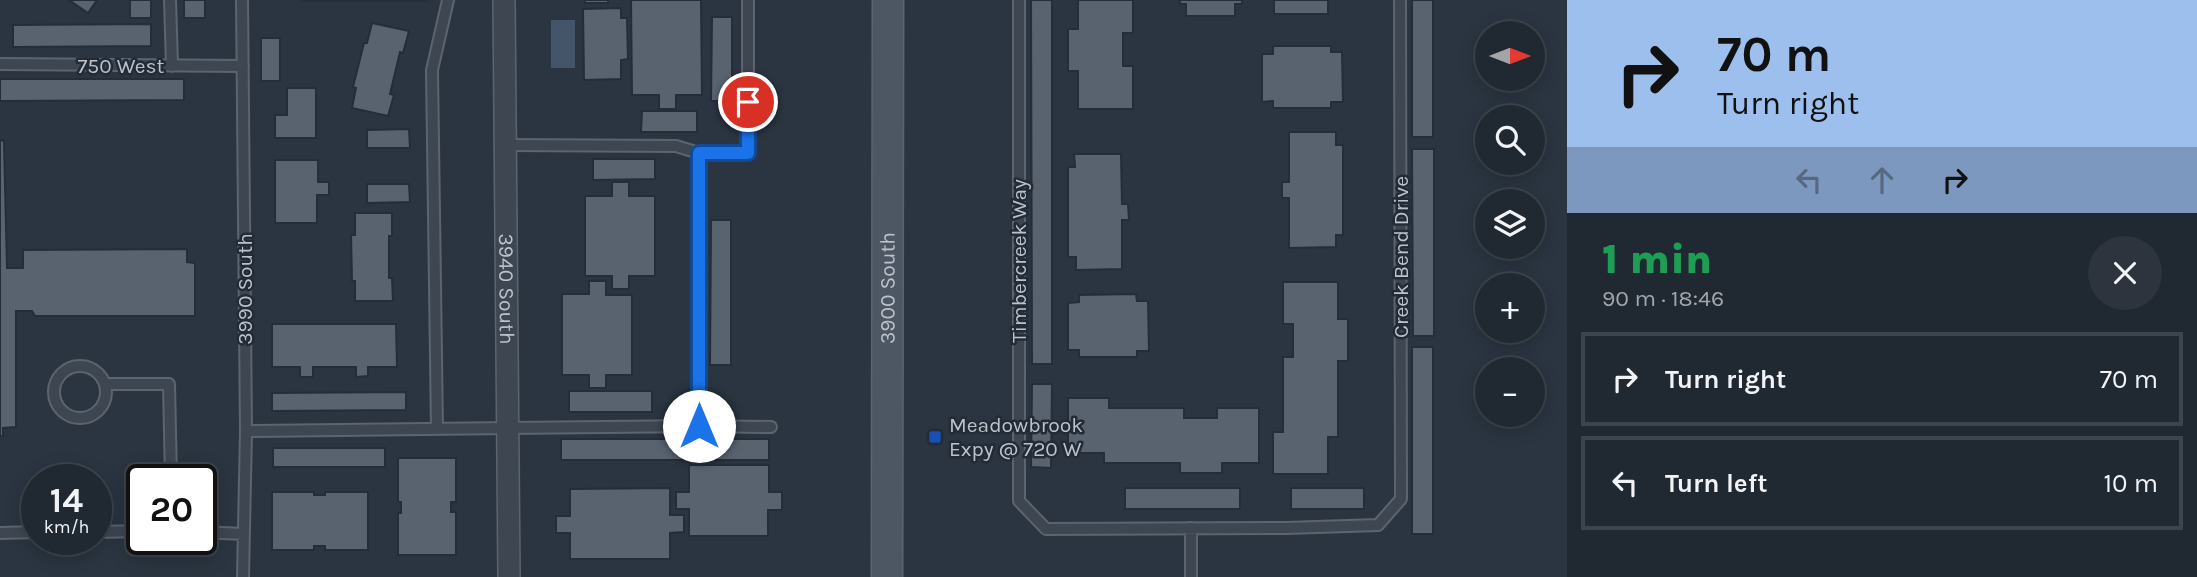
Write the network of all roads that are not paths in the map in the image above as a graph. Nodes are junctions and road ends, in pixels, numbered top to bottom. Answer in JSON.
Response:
{"nodes":[{"id":1,"x":170,"y":0,"type":"edge"},
{"id":2,"x":242,"y":0,"type":"edge"},
{"id":3,"x":448,"y":0,"type":"edge"},
{"id":4,"x":504,"y":0,"type":"edge"},
{"id":5,"x":748,"y":0,"type":"edge"},
{"id":6,"x":888,"y":0,"type":"edge"},
{"id":7,"x":1019,"y":0,"type":"edge"},
{"id":8,"x":1400,"y":0,"type":"edge"},
{"id":9,"x":0,"y":64,"type":"edge"},
{"id":10,"x":172,"y":66,"type":"junction"},
{"id":11,"x":243,"y":66,"type":"junction"},
{"id":12,"x":506,"y":145,"type":"junction"},
{"id":13,"x":699,"y":153,"type":"junction"},
{"id":14,"x":105,"y":384,"type":"junction"},
{"id":15,"x":699,"y":426,"type":"junction"},
{"id":16,"x":507,"y":427,"type":"junction"},
{"id":17,"x":771,"y":427,"type":"dead end"},
{"id":18,"x":438,"y":429,"type":"junction"},
{"id":19,"x":246,"y":430,"type":"junction"},
{"id":20,"x":171,"y":464,"type":"edge"},
{"id":21,"x":1191,"y":528,"type":"junction"},
{"id":22,"x":21,"y":532,"type":"edge"},
{"id":23,"x":0,"y":533,"type":"edge"},
{"id":24,"x":217,"y":533,"type":"edge"},
{"id":25,"x":243,"y":534,"type":"junction"},
{"id":26,"x":243,"y":577,"type":"edge"},
{"id":27,"x":509,"y":577,"type":"edge"},
{"id":28,"x":887,"y":577,"type":"edge"},
{"id":29,"x":1191,"y":577,"type":"edge"}],
"edges":[{"from":1,"to":10,"type":"lane"},
{"from":2,"to":11,"type":"lane","name":"3990 South"},
{"from":3,"to":18,"type":"lane"},
{"from":4,"to":12,"type":"street","name":"3940 South"},
{"from":5,"to":13,"type":"lane"},
{"from":6,"to":28,"type":"main road","name":"3900 South"},
{"from":7,"to":21,"type":"lane","name":"Timbercreek Way"},
{"from":8,"to":21,"type":"lane","name":"Creek Bend Drive"},
{"from":9,"to":10,"type":"lane","name":"750 West"},
{"from":10,"to":11,"type":"lane","name":"750 West"},
{"from":11,"to":19,"type":"lane","name":"3990 South"},
{"from":12,"to":13,"type":"lane"},
{"from":12,"to":16,"type":"street","name":"3940 South"},
{"from":13,"to":15,"type":"lane"},
{"from":14,"to":14,"type":"lane"},
{"from":14,"to":20,"type":"lane"},
{"from":15,"to":16,"type":"lane"},
{"from":15,"to":17,"type":"lane"},
{"from":16,"to":18,"type":"lane"},
{"from":16,"to":27,"type":"street","name":"3940 South"},
{"from":18,"to":19,"type":"lane"},
{"from":19,"to":25,"type":"lane","name":"3990 South"},
{"from":21,"to":29,"type":"lane"},
{"from":22,"to":23,"type":"lane"},
{"from":24,"to":25,"type":"lane"},
{"from":25,"to":26,"type":"lane","name":"3990 South"}]}
